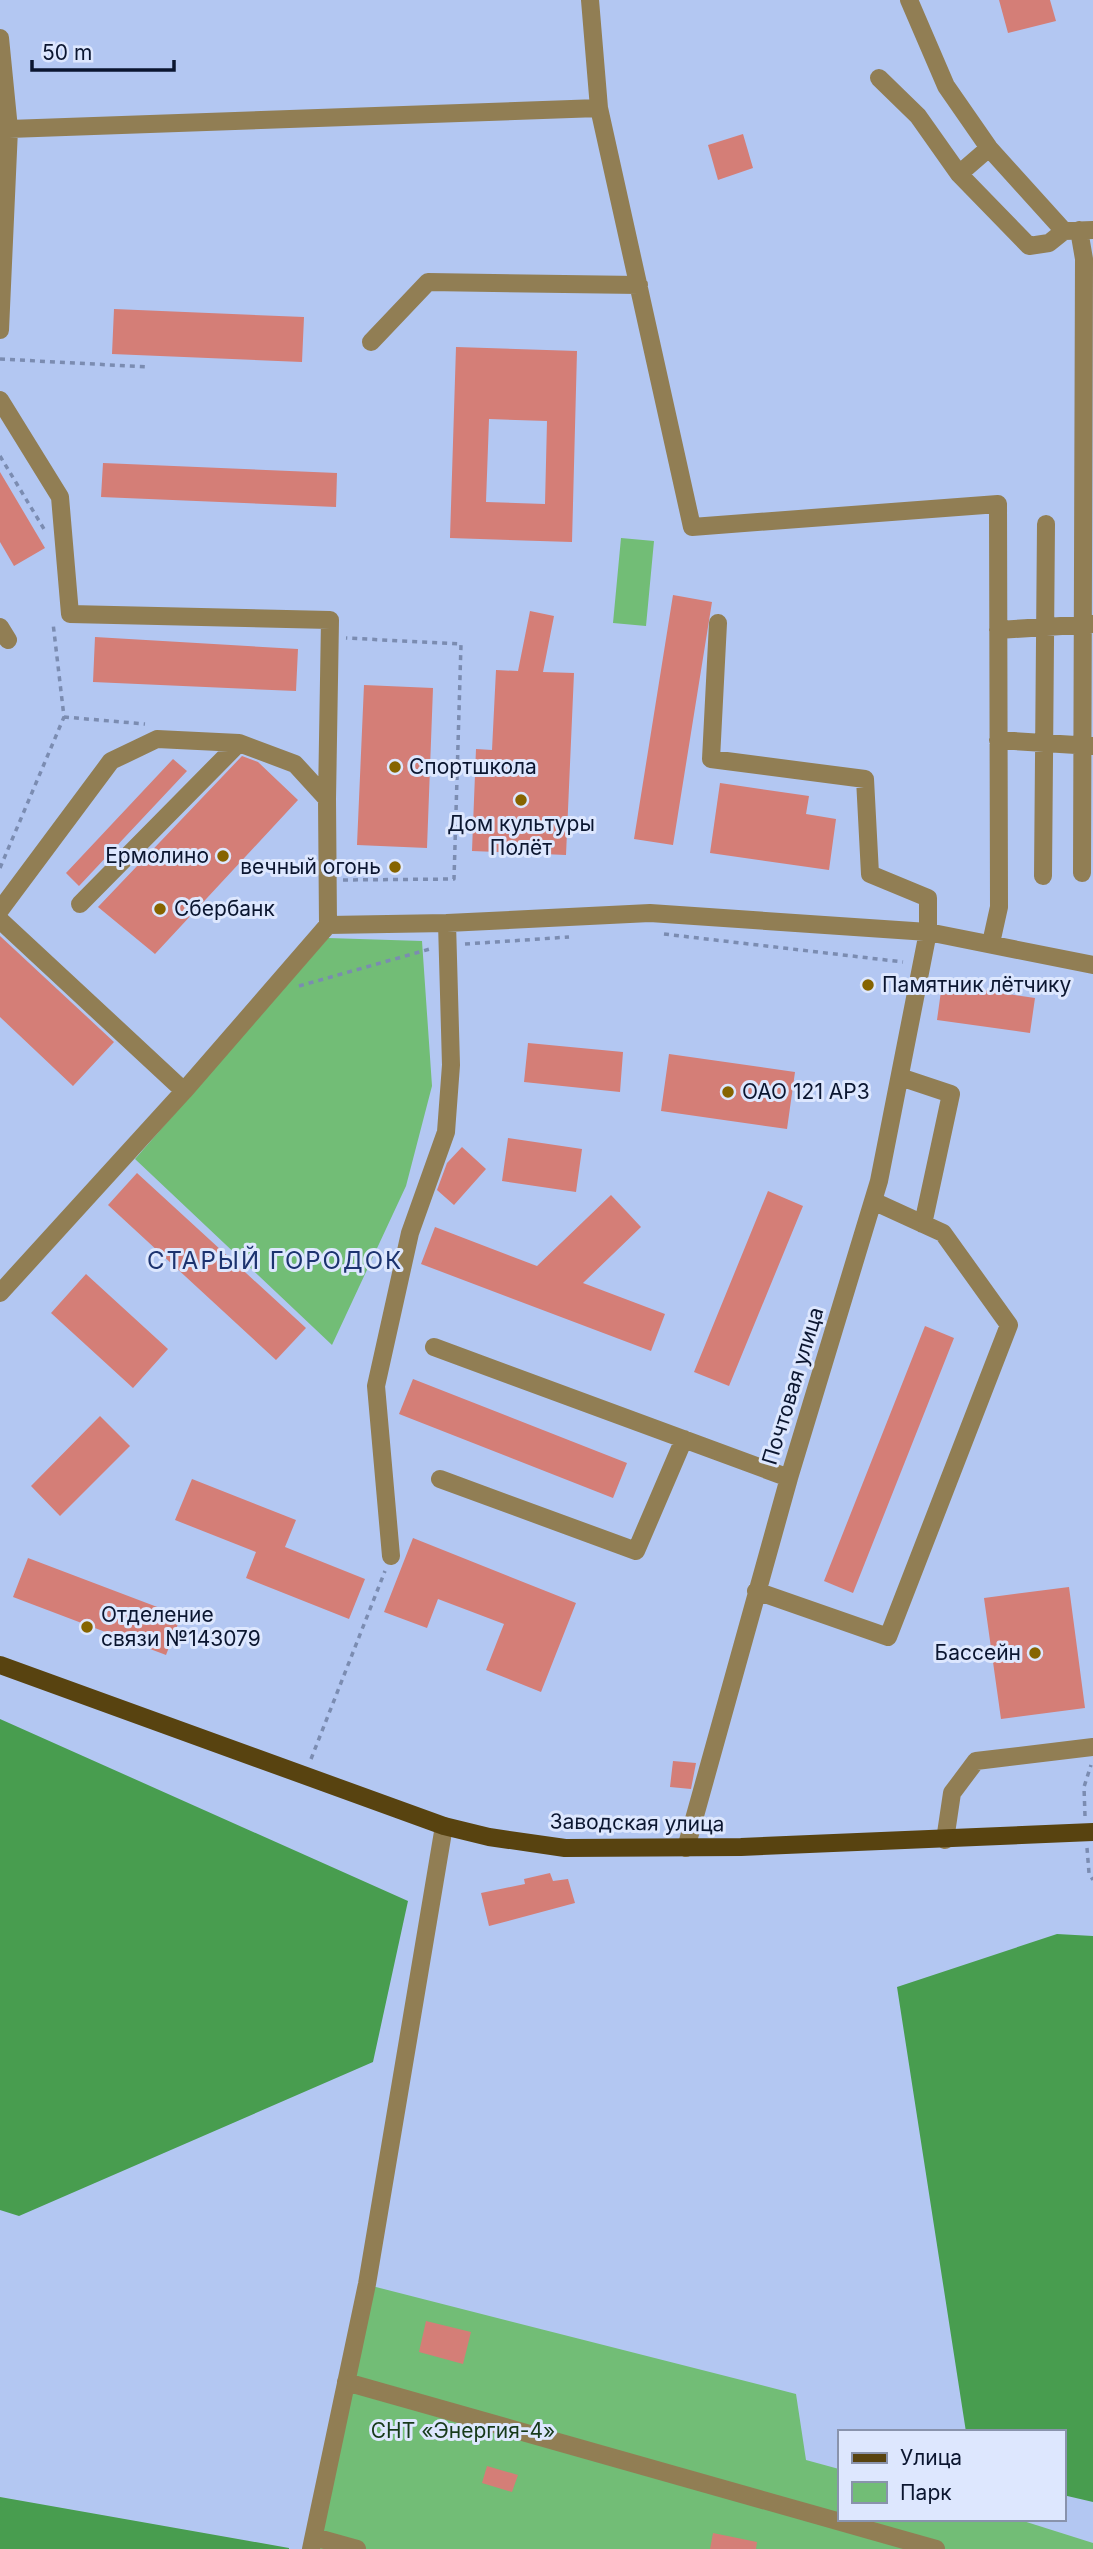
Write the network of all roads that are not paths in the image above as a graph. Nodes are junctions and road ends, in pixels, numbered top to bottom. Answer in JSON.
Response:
{"nodes":[{"id":1,"x":590,"y":0,"type":"edge"},
{"id":2,"x":909,"y":0,"type":"edge"},
{"id":3,"x":0,"y":38,"type":"edge"},
{"id":4,"x":879,"y":78,"type":"dead end"},
{"id":5,"x":599,"y":108,"type":"junction"},
{"id":6,"x":9,"y":129,"type":"junction"},
{"id":7,"x":989,"y":148,"type":"junction"},
{"id":8,"x":958,"y":174,"type":"junction"},
{"id":9,"x":1078,"y":230,"type":"edge"},
{"id":10,"x":639,"y":285,"type":"junction"},
{"id":11,"x":1,"y":287,"type":"edge"},
{"id":12,"x":0,"y":330,"type":"edge"},
{"id":13,"x":371,"y":342,"type":"dead end"},
{"id":14,"x":0,"y":400,"type":"edge"},
{"id":15,"x":1046,"y":524,"type":"dead end"},
{"id":16,"x":718,"y":623,"type":"dead end"},
{"id":17,"x":1088,"y":625,"type":"edge"},
{"id":18,"x":1045,"y":627,"type":"junction"},
{"id":19,"x":998,"y":630,"type":"junction"},
{"id":20,"x":998,"y":740,"type":"junction"},
{"id":21,"x":239,"y":743,"type":"junction"},
{"id":22,"x":1044,"y":743,"type":"junction"},
{"id":23,"x":1088,"y":746,"type":"edge"},
{"id":24,"x":327,"y":799,"type":"junction"},
{"id":25,"x":1082,"y":873,"type":"dead end"},
{"id":26,"x":1043,"y":876,"type":"dead end"},
{"id":27,"x":79,"y":904,"type":"dead end"},
{"id":28,"x":0,"y":910,"type":"edge"},
{"id":29,"x":0,"y":920,"type":"edge"},
{"id":30,"x":447,"y":923,"type":"junction"},
{"id":31,"x":328,"y":925,"type":"junction"},
{"id":32,"x":928,"y":932,"type":"junction"},
{"id":33,"x":991,"y":943,"type":"junction"},
{"id":34,"x":1093,"y":965,"type":"edge"},
{"id":35,"x":900,"y":1077,"type":"junction"},
{"id":36,"x":184,"y":1091,"type":"junction"},
{"id":37,"x":873,"y":1201,"type":"junction"},
{"id":38,"x":923,"y":1224,"type":"junction"},
{"id":39,"x":0,"y":1293,"type":"edge"},
{"id":40,"x":433,"y":1347,"type":"dead end"},
{"id":41,"x":684,"y":1439,"type":"junction"},
{"id":42,"x":789,"y":1478,"type":"junction"},
{"id":43,"x":440,"y":1479,"type":"dead end"},
{"id":44,"x":391,"y":1556,"type":"road end"},
{"id":45,"x":756,"y":1591,"type":"junction"},
{"id":46,"x":0,"y":1665,"type":"edge"},
{"id":47,"x":1093,"y":1747,"type":"edge"},
{"id":48,"x":444,"y":1826,"type":"junction"},
{"id":49,"x":1093,"y":1832,"type":"edge"},
{"id":50,"x":945,"y":1840,"type":"junction"},
{"id":51,"x":685,"y":1848,"type":"junction"},
{"id":52,"x":346,"y":2382,"type":"junction"},
{"id":53,"x":313,"y":2543,"type":"edge"},
{"id":54,"x":357,"y":2549,"type":"edge"},
{"id":55,"x":936,"y":2549,"type":"edge"}],
"edges":[{"from":1,"to":5,"type":"street"},
{"from":2,"to":7,"type":"street"},
{"from":3,"to":6,"type":"street"},
{"from":4,"to":8,"type":"street"},
{"from":5,"to":6,"type":"street"},
{"from":5,"to":10,"type":"street"},
{"from":6,"to":11,"type":"street"},
{"from":7,"to":8,"type":"street"},
{"from":7,"to":9,"type":"street"},
{"from":8,"to":9,"type":"street"},
{"from":9,"to":17,"type":"street"},
{"from":10,"to":13,"type":"street"},
{"from":10,"to":19,"type":"street"},
{"from":11,"to":12,"type":"street"},
{"from":14,"to":24,"type":"street"},
{"from":15,"to":18,"type":"street"},
{"from":16,"to":32,"type":"street","name":"Почтовая улица"},
{"from":17,"to":18,"type":"street"},
{"from":17,"to":23,"type":"street"},
{"from":18,"to":19,"type":"street"},
{"from":18,"to":22,"type":"street"},
{"from":19,"to":20,"type":"street"},
{"from":20,"to":22,"type":"street"},
{"from":20,"to":33,"type":"street"},
{"from":21,"to":24,"type":"street"},
{"from":21,"to":27,"type":"street"},
{"from":21,"to":28,"type":"street"},
{"from":22,"to":23,"type":"street"},
{"from":22,"to":26,"type":"street"},
{"from":23,"to":25,"type":"street"},
{"from":24,"to":31,"type":"street"},
{"from":29,"to":36,"type":"street"},
{"from":30,"to":31,"type":"street"},
{"from":30,"to":32,"type":"street"},
{"from":30,"to":44,"type":"street"},
{"from":31,"to":36,"type":"street"},
{"from":32,"to":33,"type":"street"},
{"from":32,"to":35,"type":"street","name":"Почтовая улица"},
{"from":33,"to":34,"type":"street"},
{"from":35,"to":37,"type":"street","name":"Почтовая улица"},
{"from":35,"to":38,"type":"street"},
{"from":36,"to":39,"type":"street"},
{"from":37,"to":38,"type":"street"},
{"from":37,"to":42,"type":"street","name":"Почтовая улица"},
{"from":38,"to":45,"type":"street"},
{"from":40,"to":41,"type":"street"},
{"from":41,"to":42,"type":"street"},
{"from":41,"to":43,"type":"street"},
{"from":42,"to":45,"type":"street","name":"Почтовая улица"},
{"from":45,"to":51,"type":"street","name":"Почтовая улица"},
{"from":46,"to":48,"type":"main road","name":"Заводская улица"},
{"from":47,"to":50,"type":"street"},
{"from":48,"to":51,"type":"main road","name":"Заводская улица"},
{"from":48,"to":52,"type":"street"},
{"from":49,"to":50,"type":"main road","name":"Заводская улица"},
{"from":50,"to":51,"type":"main road","name":"Заводская улица"},
{"from":52,"to":53,"type":"street"},
{"from":52,"to":55,"type":"street"},
{"from":53,"to":54,"type":"street"}]}
